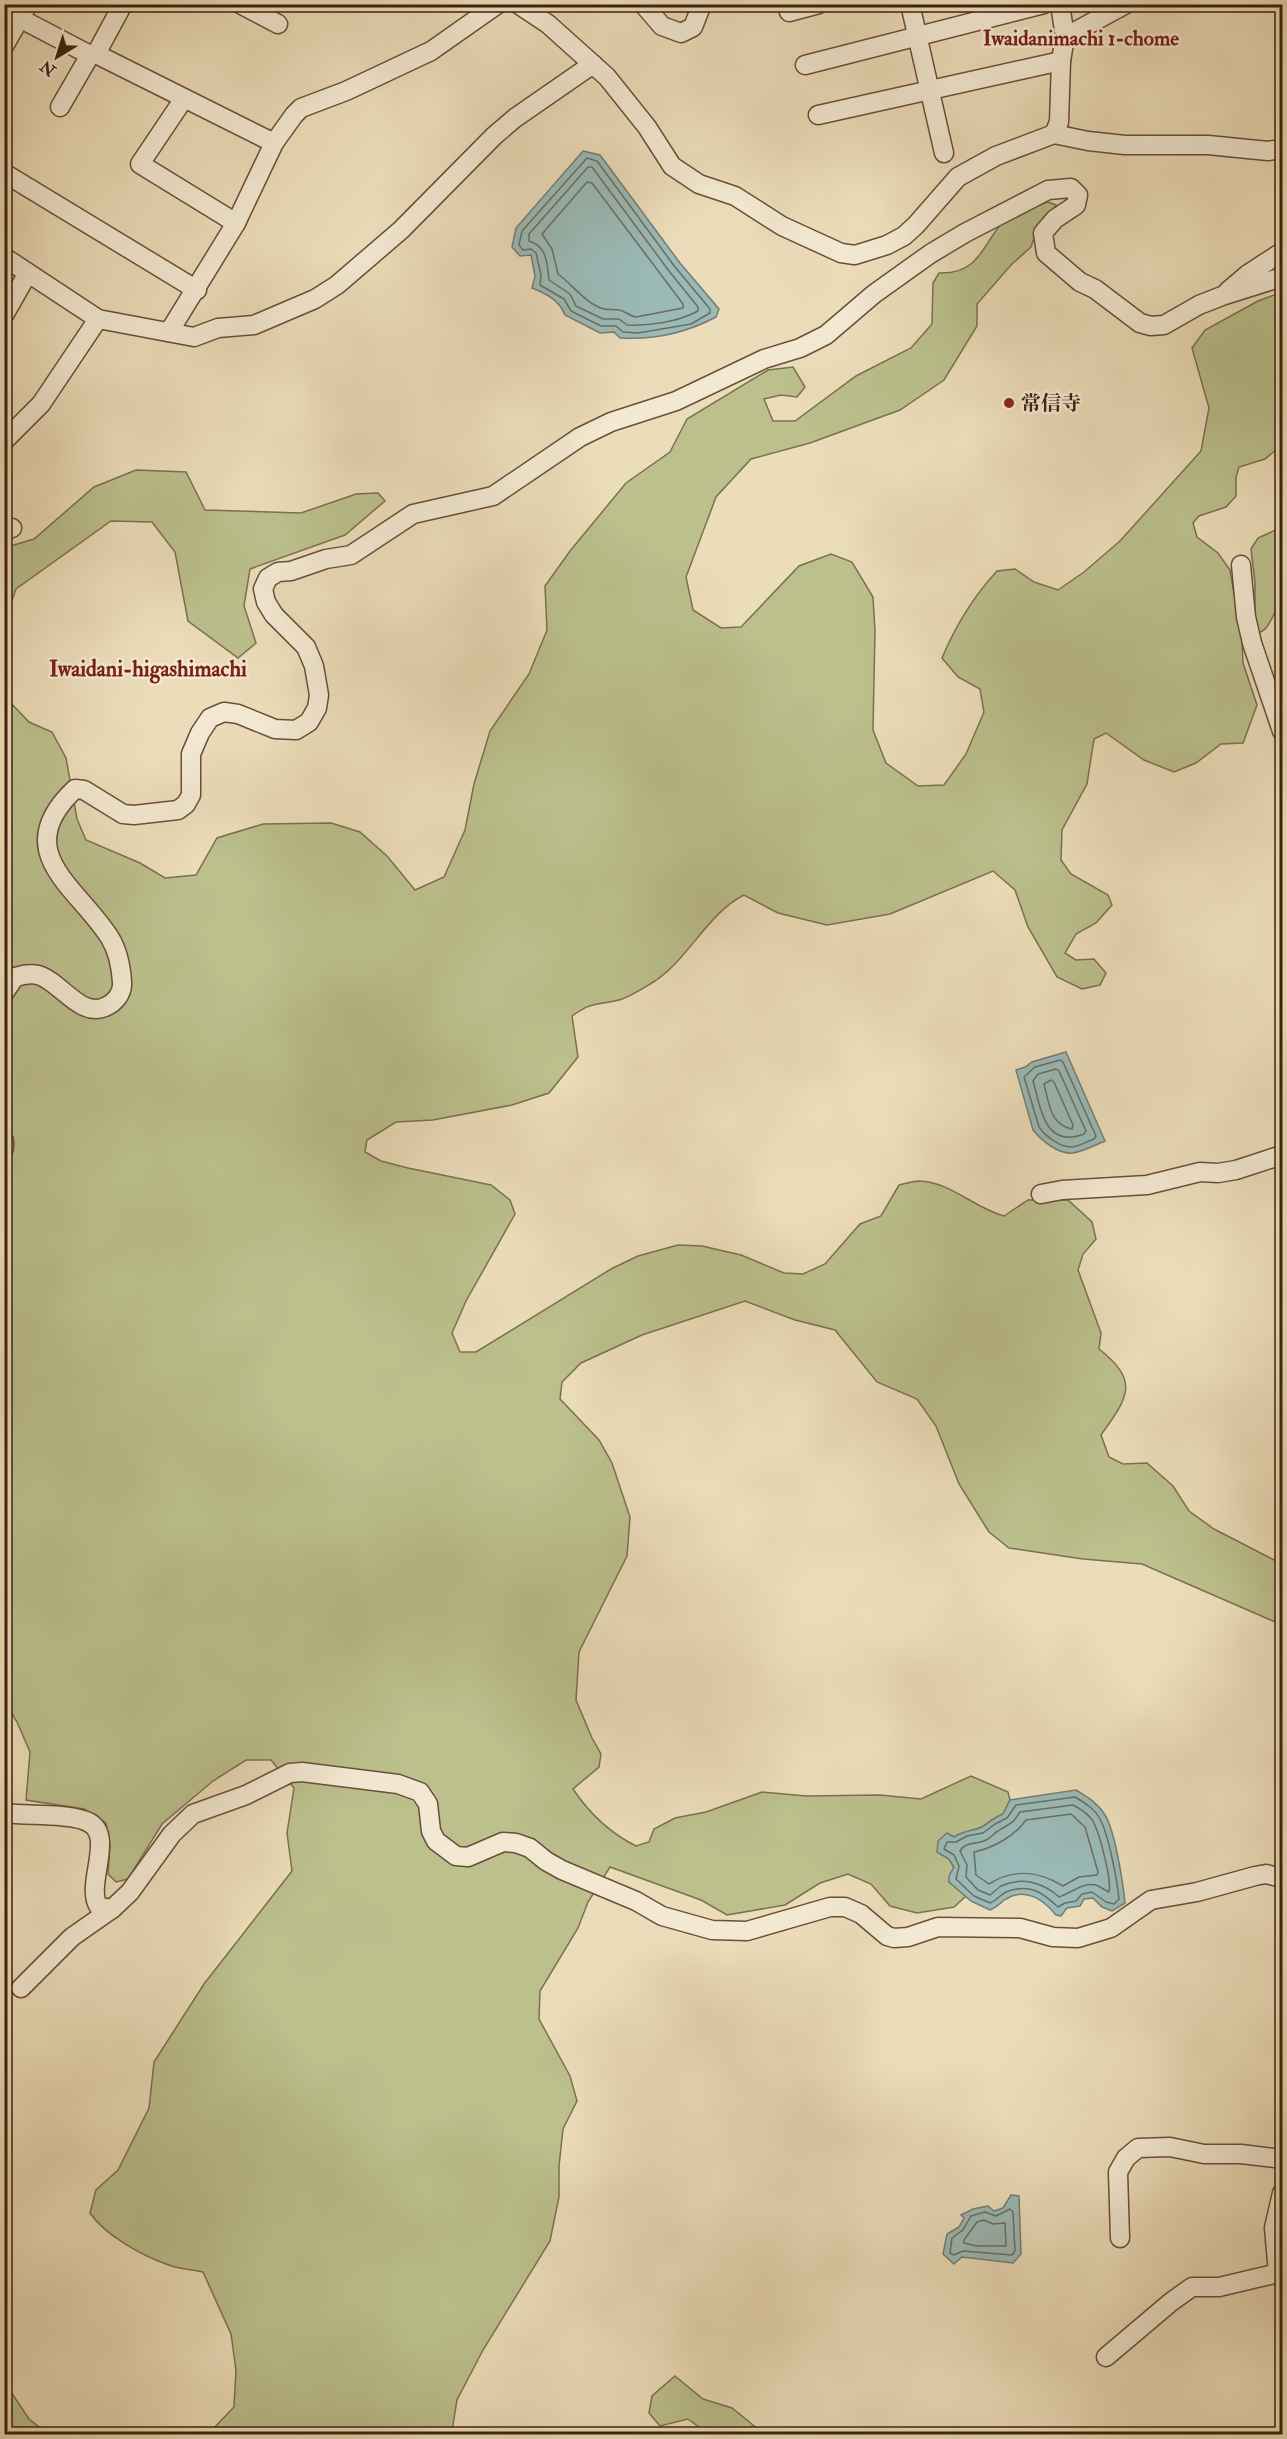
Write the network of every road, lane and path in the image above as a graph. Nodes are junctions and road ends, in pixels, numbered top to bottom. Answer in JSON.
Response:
{"nodes":[{"id":1,"x":123,"y":4,"type":"edge"},
{"id":2,"x":240,"y":4,"type":"edge"},
{"id":3,"x":498,"y":4,"type":"edge"},
{"id":4,"x":518,"y":4,"type":"edge"},
{"id":5,"x":643,"y":4,"type":"edge"},
{"id":6,"x":702,"y":4,"type":"edge"},
{"id":7,"x":819,"y":4,"type":"edge"},
{"id":8,"x":910,"y":4,"type":"edge"},
{"id":9,"x":1044,"y":4,"type":"edge"},
{"id":10,"x":1060,"y":4,"type":"edge"},
{"id":11,"x":1126,"y":4,"type":"edge"},
{"id":12,"x":17,"y":11,"type":"edge"},
{"id":13,"x":789,"y":12,"type":"dead end"},
{"id":14,"x":278,"y":24,"type":"dead end"},
{"id":15,"x":917,"y":36,"type":"junction"},
{"id":16,"x":1065,"y":37,"type":"junction"},
{"id":17,"x":4,"y":46,"type":"edge"},
{"id":18,"x":93,"y":54,"type":"junction"},
{"id":19,"x":1061,"y":61,"type":"junction"},
{"id":20,"x":593,"y":64,"type":"junction"},
{"id":21,"x":805,"y":65,"type":"dead end"},
{"id":22,"x":929,"y":90,"type":"junction"},
{"id":23,"x":183,"y":100,"type":"junction"},
{"id":24,"x":60,"y":106,"type":"dead end"},
{"id":25,"x":818,"y":115,"type":"dead end"},
{"id":26,"x":1054,"y":134,"type":"junction"},
{"id":27,"x":274,"y":143,"type":"junction"},
{"id":28,"x":1282,"y":149,"type":"edge"},
{"id":29,"x":944,"y":153,"type":"dead end"},
{"id":30,"x":4,"y":173,"type":"edge"},
{"id":31,"x":236,"y":223,"type":"junction"},
{"id":32,"x":1282,"y":252,"type":"edge"},
{"id":33,"x":4,"y":257,"type":"edge"},
{"id":34,"x":28,"y":273,"type":"junction"},
{"id":35,"x":1282,"y":277,"type":"edge"},
{"id":36,"x":197,"y":290,"type":"junction"},
{"id":37,"x":1222,"y":296,"type":"junction"},
{"id":38,"x":4,"y":315,"type":"edge"},
{"id":39,"x":98,"y":319,"type":"junction"},
{"id":40,"x":170,"y":333,"type":"junction"},
{"id":41,"x":4,"y":441,"type":"edge"},
{"id":42,"x":1242,"y":565,"type":"dead end"},
{"id":43,"x":1282,"y":731,"type":"edge"},
{"id":44,"x":4,"y":993,"type":"edge"},
{"id":45,"x":4,"y":1141,"type":"edge"},
{"id":46,"x":4,"y":1148,"type":"edge"},
{"id":47,"x":1282,"y":1155,"type":"edge"},
{"id":48,"x":1041,"y":1194,"type":"dead end"},
{"id":49,"x":4,"y":1813,"type":"edge"},
{"id":50,"x":1282,"y":1878,"type":"edge"},
{"id":51,"x":112,"y":1909,"type":"junction"},
{"id":52,"x":21,"y":1988,"type":"dead end"},
{"id":53,"x":1282,"y":2160,"type":"edge"},
{"id":54,"x":1282,"y":2193,"type":"edge"},
{"id":55,"x":1120,"y":2238,"type":"dead end"},
{"id":56,"x":1280,"y":2273,"type":"edge"},
{"id":57,"x":1106,"y":2357,"type":"dead end"}],
"edges":[{"from":1,"to":18,"type":"street"},
{"from":2,"to":14,"type":"street"},
{"from":3,"to":27,"type":"street"},
{"from":4,"to":20,"type":"street"},
{"from":5,"to":6,"type":"street"},
{"from":7,"to":13,"type":"street"},
{"from":8,"to":15,"type":"street"},
{"from":9,"to":15,"type":"street"},
{"from":10,"to":16,"type":"street"},
{"from":11,"to":16,"type":"street"},
{"from":12,"to":17,"type":"street"},
{"from":12,"to":18,"type":"street"},
{"from":15,"to":21,"type":"street"},
{"from":15,"to":22,"type":"street"},
{"from":16,"to":19,"type":"street"},
{"from":18,"to":23,"type":"street"},
{"from":18,"to":24,"type":"street"},
{"from":19,"to":22,"type":"street"},
{"from":19,"to":26,"type":"street"},
{"from":20,"to":26,"type":"street"},
{"from":20,"to":40,"type":"street"},
{"from":22,"to":25,"type":"street"},
{"from":22,"to":29,"type":"street"},
{"from":23,"to":27,"type":"street"},
{"from":23,"to":31,"type":"street"},
{"from":26,"to":28,"type":"street"},
{"from":27,"to":31,"type":"street"},
{"from":30,"to":36,"type":"street"},
{"from":31,"to":36,"type":"street"},
{"from":32,"to":37,"type":"street"},
{"from":33,"to":34,"type":"street"},
{"from":34,"to":38,"type":"street"},
{"from":34,"to":39,"type":"street"},
{"from":35,"to":37,"type":"street"},
{"from":36,"to":40,"type":"street"},
{"from":37,"to":44,"type":"street"},
{"from":39,"to":40,"type":"street"},
{"from":39,"to":41,"type":"street"},
{"from":42,"to":43,"type":"street"},
{"from":45,"to":46,"type":"street"},
{"from":47,"to":48,"type":"street"},
{"from":49,"to":51,"type":"street"},
{"from":50,"to":51,"type":"street"},
{"from":51,"to":52,"type":"street"},
{"from":53,"to":55,"type":"street"},
{"from":54,"to":56,"type":"street"},
{"from":56,"to":57,"type":"street"}]}
